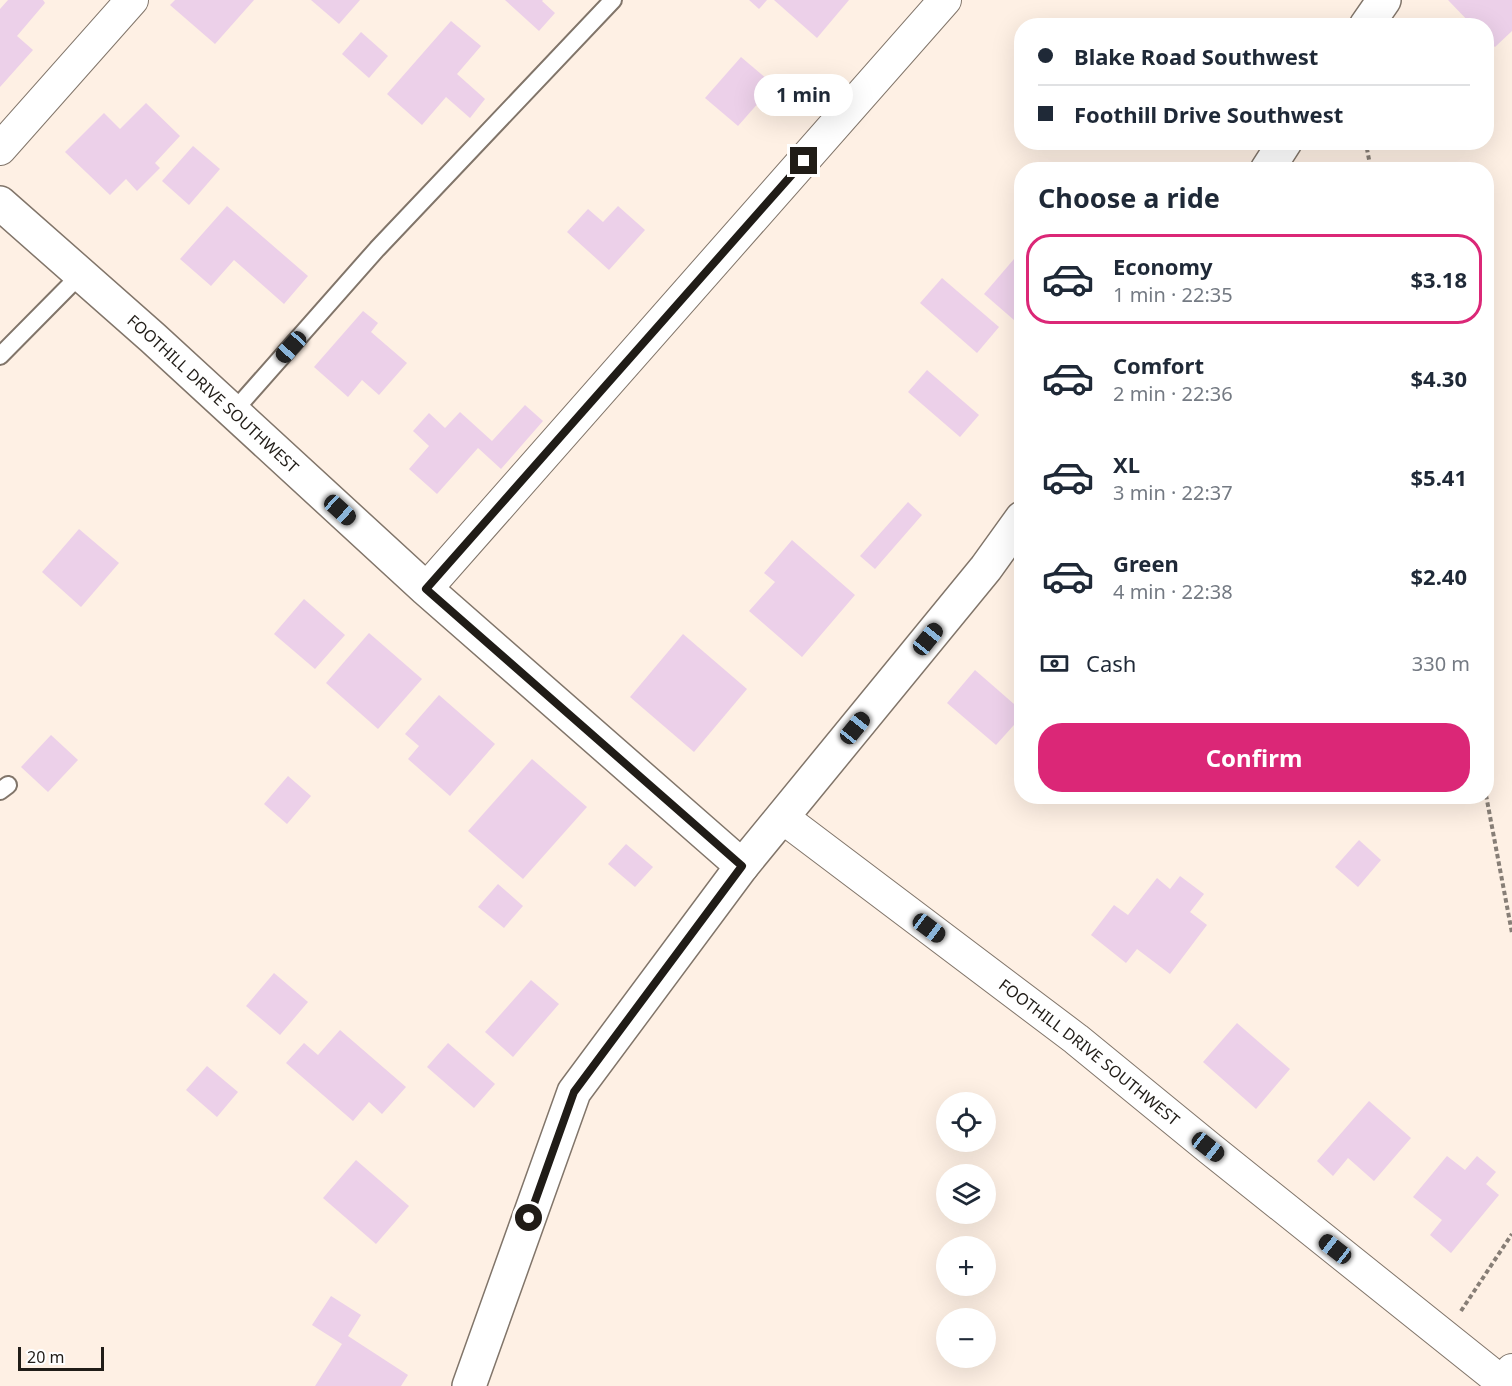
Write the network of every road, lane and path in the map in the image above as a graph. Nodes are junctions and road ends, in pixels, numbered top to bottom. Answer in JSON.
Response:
{"nodes":[{"id":1,"x":132,"y":0,"type":"edge"},
{"id":2,"x":613,"y":0,"type":"edge"},
{"id":3,"x":945,"y":0,"type":"edge"},
{"id":4,"x":1384,"y":0,"type":"edge"},
{"id":5,"x":1372,"y":18,"type":"edge"},
{"id":6,"x":0,"y":149,"type":"edge"},
{"id":7,"x":0,"y":203,"type":"edge"},
{"id":8,"x":81,"y":274,"type":"junction"},
{"id":9,"x":0,"y":356,"type":"edge"},
{"id":10,"x":233,"y":412,"type":"junction"},
{"id":11,"x":1014,"y":529,"type":"edge"},
{"id":12,"x":426,"y":589,"type":"junction"},
{"id":13,"x":1488,"y":804,"type":"edge"},
{"id":14,"x":782,"y":817,"type":"junction"},
{"id":15,"x":742,"y":866,"type":"junction"},
{"id":16,"x":1512,"y":933,"type":"edge"},
{"id":17,"x":1512,"y":1234,"type":"edge"},
{"id":18,"x":1460,"y":1312,"type":"dead end"},
{"id":19,"x":1508,"y":1377,"type":"edge"},
{"id":20,"x":469,"y":1386,"type":"edge"}],
"edges":[{"from":1,"to":6,"type":"street"},
{"from":2,"to":10,"type":"lane"},
{"from":3,"to":12,"type":"street"},
{"from":4,"to":5,"type":"street"},
{"from":7,"to":8,"type":"street","name":"FOOTHILL DRIVE SOUTHWEST"},
{"from":8,"to":9,"type":"lane"},
{"from":8,"to":10,"type":"street","name":"FOOTHILL DRIVE SOUTHWEST"},
{"from":10,"to":12,"type":"street","name":"FOOTHILL DRIVE SOUTHWEST"},
{"from":11,"to":14,"type":"street"},
{"from":12,"to":15,"type":"street","name":"FOOTHILL DRIVE SOUTHWEST"},
{"from":13,"to":16,"type":"path"},
{"from":14,"to":15,"type":"street"},
{"from":14,"to":19,"type":"street","name":"FOOTHILL DRIVE SOUTHWEST"},
{"from":15,"to":20,"type":"street"},
{"from":17,"to":18,"type":"path"}]}
